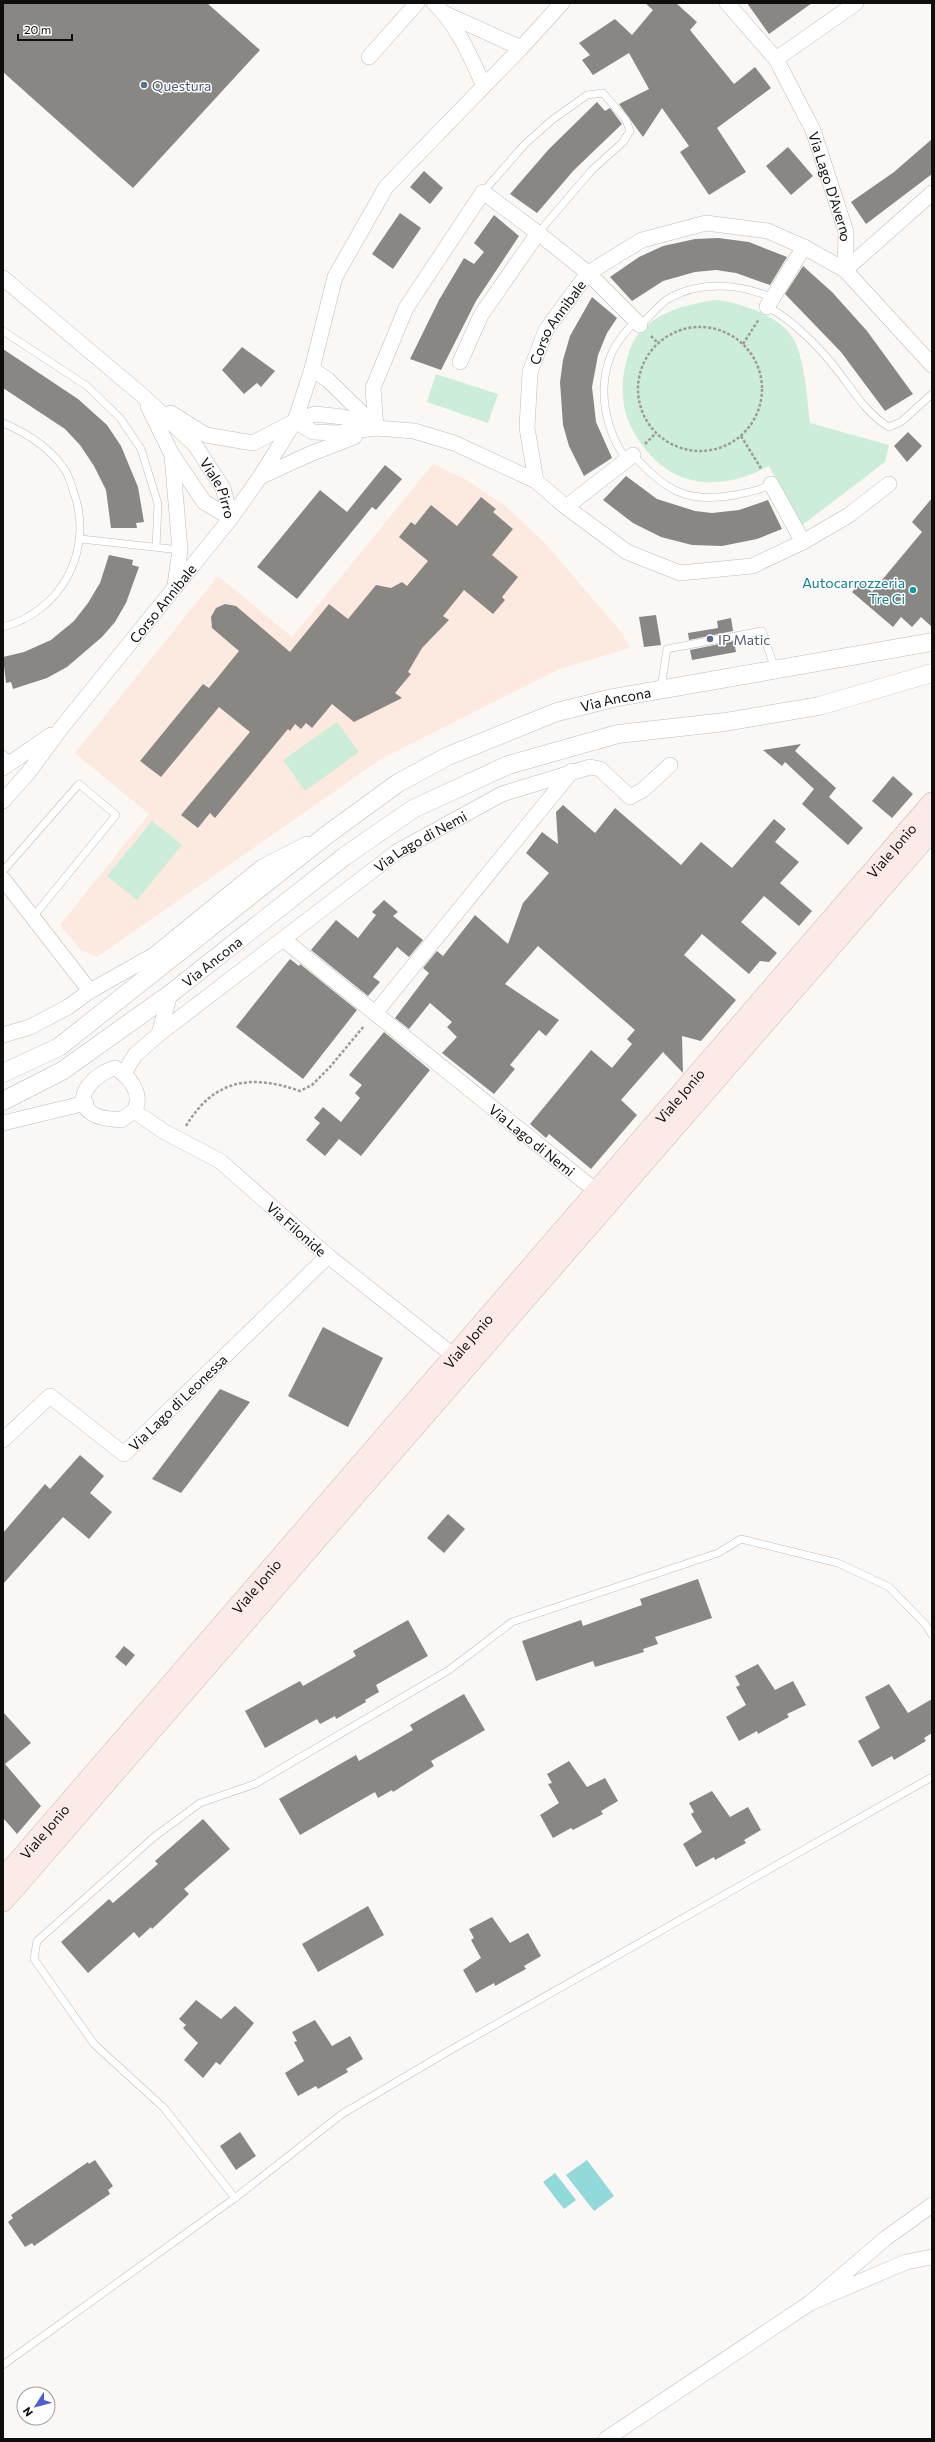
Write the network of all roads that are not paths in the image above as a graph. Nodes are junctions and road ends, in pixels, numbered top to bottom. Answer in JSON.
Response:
{"nodes":[{"id":1,"x":417,"y":3,"type":"edge"},
{"id":2,"x":434,"y":3,"type":"edge"},
{"id":3,"x":562,"y":3,"type":"edge"},
{"id":4,"x":727,"y":3,"type":"edge"},
{"id":5,"x":856,"y":3,"type":"edge"},
{"id":6,"x":446,"y":14,"type":"junction"},
{"id":7,"x":521,"y":48,"type":"junction"},
{"id":8,"x":369,"y":57,"type":"dead end"},
{"id":9,"x":776,"y":59,"type":"junction"},
{"id":10,"x":484,"y":86,"type":"junction"},
{"id":11,"x":483,"y":192,"type":"junction"},
{"id":12,"x":932,"y":193,"type":"edge"},
{"id":13,"x":538,"y":233,"type":"junction"},
{"id":14,"x":804,"y":247,"type":"junction"},
{"id":15,"x":845,"y":270,"type":"junction"},
{"id":16,"x":588,"y":272,"type":"junction"},
{"id":17,"x":3,"y":278,"type":"edge"},
{"id":18,"x":770,"y":302,"type":"junction"},
{"id":19,"x":638,"y":322,"type":"junction"},
{"id":20,"x":3,"y":332,"type":"edge"},
{"id":21,"x":460,"y":362,"type":"dead end"},
{"id":22,"x":932,"y":365,"type":"edge"},
{"id":23,"x":312,"y":368,"type":"junction"},
{"id":24,"x":932,"y":394,"type":"edge"},
{"id":25,"x":143,"y":396,"type":"junction"},
{"id":26,"x":295,"y":421,"type":"junction"},
{"id":27,"x":3,"y":423,"type":"edge"},
{"id":28,"x":376,"y":428,"type":"junction"},
{"id":29,"x":172,"y":455,"type":"junction"},
{"id":30,"x":630,"y":457,"type":"junction"},
{"id":31,"x":260,"y":477,"type":"junction"},
{"id":32,"x":536,"y":481,"type":"junction"},
{"id":33,"x":771,"y":484,"type":"joint"},
{"id":34,"x":889,"y":484,"type":"dead end"},
{"id":35,"x":566,"y":507,"type":"junction"},
{"id":36,"x":231,"y":518,"type":"junction"},
{"id":37,"x":81,"y":539,"type":"junction"},
{"id":38,"x":803,"y":542,"type":"junction"},
{"id":39,"x":156,"y":547,"type":"junction"},
{"id":40,"x":180,"y":550,"type":"junction"},
{"id":41,"x":175,"y":585,"type":"junction"},
{"id":42,"x":3,"y":627,"type":"edge"},
{"id":43,"x":932,"y":642,"type":"edge"},
{"id":44,"x":775,"y":670,"type":"junction"},
{"id":45,"x":932,"y":673,"type":"edge"},
{"id":46,"x":661,"y":689,"type":"junction"},
{"id":47,"x":62,"y":727,"type":"junction"},
{"id":48,"x":6,"y":762,"type":"edge"},
{"id":49,"x":670,"y":766,"type":"dead end"},
{"id":50,"x":572,"y":771,"type":"junction"},
{"id":51,"x":3,"y":801,"type":"edge"},
{"id":52,"x":932,"y":803,"type":"edge"},
{"id":53,"x":932,"y":830,"type":"edge"},
{"id":54,"x":328,"y":834,"type":"junction"},
{"id":55,"x":3,"y":871,"type":"edge"},
{"id":56,"x":3,"y":879,"type":"edge"},
{"id":57,"x":32,"y":917,"type":"junction"},
{"id":58,"x":283,"y":939,"type":"junction"},
{"id":59,"x":90,"y":991,"type":"junction"},
{"id":60,"x":170,"y":994,"type":"junction"},
{"id":61,"x":376,"y":1012,"type":"junction"},
{"id":62,"x":159,"y":1034,"type":"junction"},
{"id":63,"x":3,"y":1035,"type":"edge"},
{"id":64,"x":3,"y":1073,"type":"edge"},
{"id":65,"x":124,"y":1073,"type":"junction"},
{"id":66,"x":3,"y":1101,"type":"edge"},
{"id":67,"x":86,"y":1103,"type":"junction"},
{"id":68,"x":134,"y":1111,"type":"junction"},
{"id":69,"x":3,"y":1123,"type":"edge"},
{"id":70,"x":596,"y":1191,"type":"junction"},
{"id":71,"x":328,"y":1256,"type":"junction"},
{"id":72,"x":454,"y":1356,"type":"junction"},
{"id":73,"x":3,"y":1440,"type":"edge"},
{"id":74,"x":932,"y":1635,"type":"edge"},
{"id":75,"x":932,"y":1777,"type":"edge"},
{"id":76,"x":3,"y":1879,"type":"edge"},
{"id":77,"x":3,"y":1901,"type":"edge"},
{"id":78,"x":235,"y":2198,"type":"junction"},
{"id":79,"x":932,"y":2205,"type":"edge"},
{"id":80,"x":932,"y":2257,"type":"edge"},
{"id":81,"x":810,"y":2303,"type":"junction"},
{"id":82,"x":3,"y":2365,"type":"edge"},
{"id":83,"x":606,"y":2439,"type":"edge"}],
"edges":[{"from":1,"to":8,"type":"street"},
{"from":2,"to":6,"type":"street"},
{"from":3,"to":7,"type":"street","name":"Corso Annibale"},
{"from":4,"to":9,"type":"street","name":"Via Lago D'Averno"},
{"from":5,"to":9,"type":"street"},
{"from":6,"to":7,"type":"street"},
{"from":6,"to":10,"type":"street"},
{"from":7,"to":10,"type":"street","name":"Corso Annibale"},
{"from":9,"to":15,"type":"street","name":"Via Lago D'Averno"},
{"from":10,"to":23,"type":"street","name":"Corso Annibale"},
{"from":11,"to":13,"type":"street"},
{"from":11,"to":13,"type":"lane"},
{"from":11,"to":28,"type":"street"},
{"from":12,"to":15,"type":"street"},
{"from":13,"to":16,"type":"street"},
{"from":13,"to":21,"type":"street"},
{"from":14,"to":15,"type":"street","name":"Corso Annibale"},
{"from":14,"to":16,"type":"street","name":"Corso Annibale"},
{"from":14,"to":18,"type":"street"},
{"from":15,"to":22,"type":"street"},
{"from":16,"to":19,"type":"street"},
{"from":16,"to":32,"type":"street","name":"Corso Annibale"},
{"from":17,"to":25,"type":"street","name":"Viale Pirro"},
{"from":18,"to":19,"type":"lane"},
{"from":18,"to":24,"type":"lane"},
{"from":19,"to":30,"type":"lane"},
{"from":20,"to":39,"type":"lane"},
{"from":23,"to":26,"type":"street","name":"Corso Annibale"},
{"from":23,"to":28,"type":"street"},
{"from":25,"to":26,"type":"street","name":"Viale Pirro"},
{"from":25,"to":29,"type":"street","name":"Viale Pirro"},
{"from":25,"to":36,"type":"street","name":"Viale Pirro"},
{"from":26,"to":28,"type":"street"},
{"from":26,"to":31,"type":"street","name":"Corso Annibale"},
{"from":27,"to":37,"type":"lane"},
{"from":28,"to":31,"type":"street"},
{"from":28,"to":32,"type":"street"},
{"from":29,"to":36,"type":"street","name":"Viale Pirro"},
{"from":29,"to":40,"type":"street","name":"Viale Pirro"},
{"from":30,"to":33,"type":"lane"},
{"from":30,"to":35,"type":"street"},
{"from":31,"to":36,"type":"street","name":"Corso Annibale"},
{"from":32,"to":35,"type":"street"},
{"from":33,"to":38,"type":"street"},
{"from":34,"to":38,"type":"street"},
{"from":35,"to":38,"type":"street"},
{"from":36,"to":41,"type":"street","name":"Corso Annibale"},
{"from":37,"to":39,"type":"lane"},
{"from":37,"to":42,"type":"lane"},
{"from":39,"to":40,"type":"lane"},
{"from":40,"to":41,"type":"street","name":"Viale Pirro"},
{"from":41,"to":47,"type":"street","name":"Corso Annibale"},
{"from":43,"to":44,"type":"street","name":"Via Ancona"},
{"from":44,"to":46,"type":"street","name":"Via Ancona"},
{"from":44,"to":46,"type":"lane"},
{"from":45,"to":60,"type":"street","name":"Via Ancona"},
{"from":46,"to":54,"type":"street","name":"Via Ancona"},
{"from":47,"to":48,"type":"street"},
{"from":47,"to":51,"type":"street"},
{"from":49,"to":50,"type":"street","name":"Via Lago di Nemi"},
{"from":50,"to":58,"type":"street","name":"Via Lago di Nemi"},
{"from":50,"to":61,"type":"street"},
{"from":52,"to":70,"type":"main road","name":"Viale Jonio"},
{"from":53,"to":77,"type":"main road","name":"Viale Jonio"},
{"from":54,"to":59,"type":"street","name":"Via Ancona"},
{"from":54,"to":64,"type":"street","name":"Via Ancona"},
{"from":55,"to":57,"type":"lane"},
{"from":56,"to":57,"type":"street"},
{"from":57,"to":59,"type":"street"},
{"from":58,"to":61,"type":"street","name":"Via Lago di Nemi"},
{"from":58,"to":62,"type":"street","name":"Via Lago di Nemi"},
{"from":59,"to":63,"type":"street","name":"Via Ancona"},
{"from":60,"to":62,"type":"street"},
{"from":60,"to":66,"type":"street","name":"Via Ancona"},
{"from":61,"to":70,"type":"street","name":"Via Lago di Nemi"},
{"from":62,"to":65,"type":"street","name":"Via Lago di Nemi"},
{"from":65,"to":67,"type":"street"},
{"from":65,"to":68,"type":"street"},
{"from":67,"to":68,"type":"street"},
{"from":67,"to":69,"type":"street"},
{"from":68,"to":71,"type":"street","name":"Via Filonide"},
{"from":70,"to":72,"type":"main road","name":"Viale Jonio"},
{"from":71,"to":72,"type":"street","name":"Via Filonide"},
{"from":71,"to":73,"type":"street","name":"Via Lago di Leonessa"},
{"from":72,"to":76,"type":"main road","name":"Viale Jonio"},
{"from":74,"to":78,"type":"lane"},
{"from":75,"to":78,"type":"lane"},
{"from":78,"to":82,"type":"lane"},
{"from":79,"to":81,"type":"street"},
{"from":80,"to":81,"type":"street"},
{"from":81,"to":83,"type":"street"}]}
